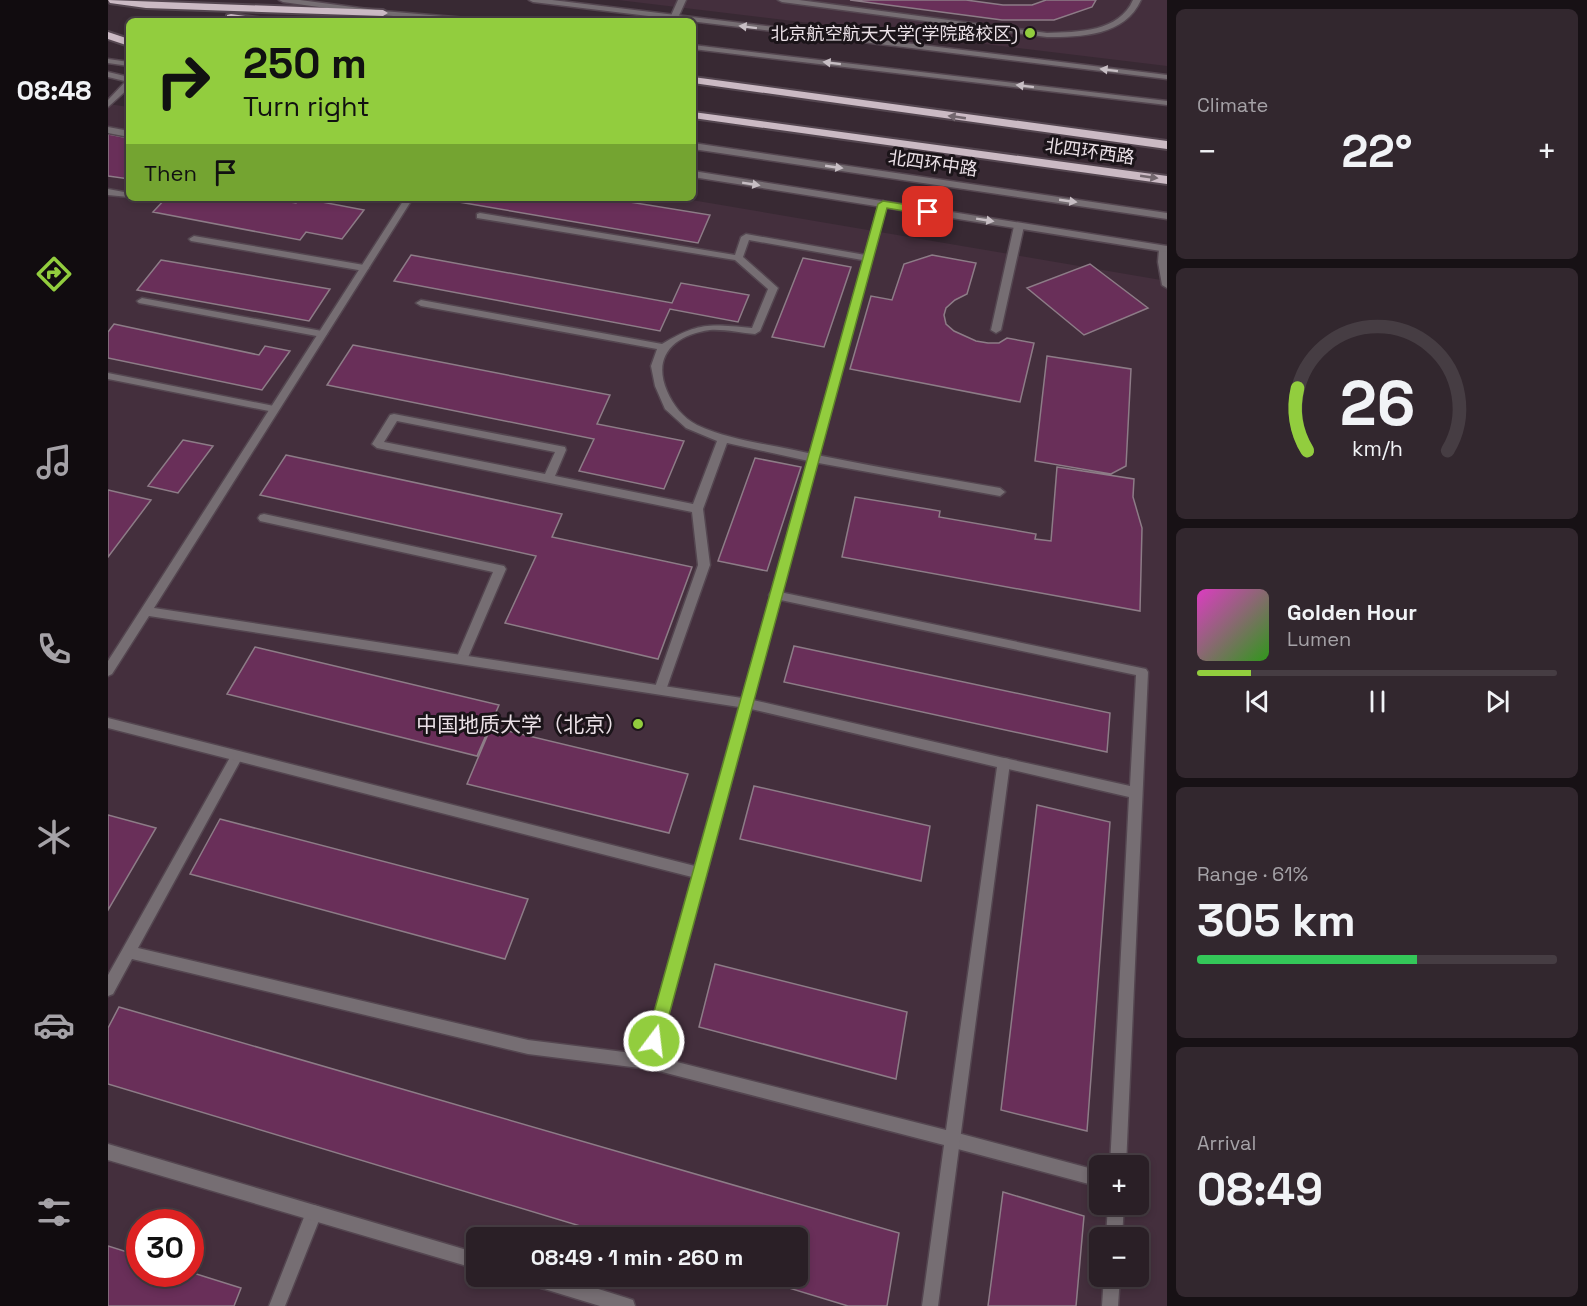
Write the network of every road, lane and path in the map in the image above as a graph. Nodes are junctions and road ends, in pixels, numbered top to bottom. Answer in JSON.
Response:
{"nodes":[{"id":1,"x":110,"y":0,"type":"edge"},
{"id":2,"x":283,"y":0,"type":"edge"},
{"id":3,"x":533,"y":0,"type":"edge"},
{"id":4,"x":682,"y":0,"type":"edge"},
{"id":5,"x":782,"y":0,"type":"edge"},
{"id":6,"x":1137,"y":0,"type":"edge"},
{"id":7,"x":137,"y":4,"type":"junction"},
{"id":8,"x":383,"y":13,"type":"junction"},
{"id":9,"x":238,"y":18,"type":"edge"},
{"id":10,"x":442,"y":18,"type":"edge"},
{"id":11,"x":674,"y":18,"type":"joint"},
{"id":12,"x":696,"y":21,"type":"edge"},
{"id":13,"x":108,"y":35,"type":"edge"},
{"id":14,"x":126,"y":38,"type":"edge"},
{"id":15,"x":126,"y":42,"type":"edge"},
{"id":16,"x":696,"y":47,"type":"edge"},
{"id":17,"x":108,"y":61,"type":"edge"},
{"id":18,"x":126,"y":64,"type":"edge"},
{"id":19,"x":108,"y":74,"type":"edge"},
{"id":20,"x":1167,"y":77,"type":"edge"},
{"id":21,"x":126,"y":80,"type":"edge"},
{"id":22,"x":696,"y":80,"type":"edge"},
{"id":23,"x":126,"y":84,"type":"edge"},
{"id":24,"x":1167,"y":103,"type":"edge"},
{"id":25,"x":108,"y":105,"type":"edge"},
{"id":26,"x":696,"y":115,"type":"edge"},
{"id":27,"x":108,"y":130,"type":"edge"},
{"id":28,"x":126,"y":133,"type":"edge"},
{"id":29,"x":1167,"y":145,"type":"edge"},
{"id":30,"x":696,"y":146,"type":"edge"},
{"id":31,"x":1008,"y":158,"type":"joint"},
{"id":32,"x":696,"y":174,"type":"edge"},
{"id":33,"x":1167,"y":180,"type":"edge"},
{"id":34,"x":108,"y":192,"type":"edge"},
{"id":35,"x":126,"y":195,"type":"edge"},
{"id":36,"x":407,"y":201,"type":"edge"},
{"id":37,"x":883,"y":204,"type":"junction"},
{"id":38,"x":480,"y":216,"type":"dead end"},
{"id":39,"x":1167,"y":216,"type":"edge"},
{"id":40,"x":1019,"y":226,"type":"junction"},
{"id":41,"x":194,"y":239,"type":"dead end"},
{"id":42,"x":1166,"y":249,"type":"edge"},
{"id":43,"x":738,"y":258,"type":"junction"},
{"id":44,"x":868,"y":258,"type":"junction"},
{"id":45,"x":364,"y":268,"type":"junction"},
{"id":46,"x":1167,"y":285,"type":"edge"},
{"id":47,"x":142,"y":301,"type":"dead end"},
{"id":48,"x":421,"y":303,"type":"dead end"},
{"id":49,"x":996,"y":330,"type":"dead end"},
{"id":50,"x":322,"y":334,"type":"junction"},
{"id":51,"x":663,"y":347,"type":"junction"},
{"id":52,"x":108,"y":376,"type":"edge"},
{"id":53,"x":274,"y":409,"type":"junction"},
{"id":54,"x":723,"y":439,"type":"junction"},
{"id":55,"x":813,"y":458,"type":"junction"},
{"id":56,"x":549,"y":479,"type":"junction"},
{"id":57,"x":999,"y":492,"type":"dead end"},
{"id":58,"x":697,"y":509,"type":"junction"},
{"id":59,"x":264,"y":519,"type":"dead end"},
{"id":60,"x":775,"y":595,"type":"junction"},
{"id":61,"x":146,"y":611,"type":"junction"},
{"id":62,"x":462,"y":659,"type":"junction"},
{"id":63,"x":108,"y":670,"type":"edge"},
{"id":64,"x":660,"y":690,"type":"junction"},
{"id":65,"x":746,"y":703,"type":"junction"},
{"id":66,"x":108,"y":723,"type":"edge"},
{"id":67,"x":237,"y":756,"type":"junction"},
{"id":68,"x":1004,"y":763,"type":"junction"},
{"id":69,"x":1136,"y":793,"type":"junction"},
{"id":70,"x":699,"y":873,"type":"junction"},
{"id":71,"x":128,"y":952,"type":"junction"},
{"id":72,"x":108,"y":989,"type":"edge"},
{"id":73,"x":648,"y":1062,"type":"junction"},
{"id":74,"x":954,"y":1140,"type":"junction"},
{"id":75,"x":108,"y":1152,"type":"edge"},
{"id":76,"x":1119,"y":1155,"type":"edge"},
{"id":77,"x":1089,"y":1176,"type":"edge"},
{"id":78,"x":314,"y":1213,"type":"junction"},
{"id":79,"x":466,"y":1258,"type":"edge"},
{"id":80,"x":564,"y":1287,"type":"edge"},
{"id":81,"x":1111,"y":1287,"type":"edge"},
{"id":82,"x":277,"y":1306,"type":"edge"},
{"id":83,"x":627,"y":1306,"type":"edge"},
{"id":84,"x":930,"y":1306,"type":"edge"},
{"id":85,"x":1110,"y":1306,"type":"edge"}],
"edges":[{"from":1,"to":7,"type":"highway"},
{"from":2,"to":8,"type":"street"},
{"from":3,"to":11,"type":"street"},
{"from":4,"to":11,"type":"street"},
{"from":5,"to":6,"type":"street"},
{"from":7,"to":8,"type":"highway"},
{"from":7,"to":9,"type":"highway"},
{"from":8,"to":10,"type":"street"},
{"from":20,"to":12,"type":"street","one_way":true},
{"from":13,"to":14,"type":"highway"},
{"from":13,"to":15,"type":"highway"},
{"from":24,"to":16,"type":"street","one_way":true},
{"from":17,"to":18,"type":"street"},
{"from":19,"to":21,"type":"street"},
{"from":29,"to":22,"type":"highway","name":"北四环西路","one_way":true},
{"from":23,"to":25,"type":"street"},
{"from":26,"to":31,"type":"highway","name":"北四环中路"},
{"from":27,"to":28,"type":"street"},
{"from":30,"to":39,"type":"street","name":"北四环中路","one_way":true},
{"from":31,"to":33,"type":"highway","name":"北四环西路","one_way":true},
{"from":32,"to":37,"type":"street","one_way":true},
{"from":34,"to":35,"type":"street"},
{"from":36,"to":45,"type":"street"},
{"from":37,"to":40,"type":"street","one_way":true},
{"from":37,"to":44,"type":"street"},
{"from":38,"to":43,"type":"street"},
{"from":40,"to":42,"type":"street"},
{"from":40,"to":49,"type":"street"},
{"from":41,"to":45,"type":"street"},
{"from":42,"to":46,"type":"street"},
{"from":43,"to":44,"type":"street"},
{"from":43,"to":51,"type":"street"},
{"from":44,"to":55,"type":"street"},
{"from":45,"to":50,"type":"street"},
{"from":47,"to":50,"type":"street"},
{"from":48,"to":51,"type":"street"},
{"from":50,"to":53,"type":"street"},
{"from":51,"to":54,"type":"street"},
{"from":52,"to":53,"type":"street"},
{"from":53,"to":61,"type":"street"},
{"from":54,"to":55,"type":"street"},
{"from":54,"to":58,"type":"street"},
{"from":55,"to":57,"type":"street"},
{"from":55,"to":60,"type":"street"},
{"from":56,"to":56,"type":"street"},
{"from":56,"to":58,"type":"street"},
{"from":58,"to":64,"type":"street"},
{"from":59,"to":62,"type":"street"},
{"from":60,"to":65,"type":"street"},
{"from":60,"to":69,"type":"street"},
{"from":61,"to":62,"type":"street"},
{"from":61,"to":63,"type":"street"},
{"from":62,"to":64,"type":"street"},
{"from":64,"to":65,"type":"street"},
{"from":65,"to":68,"type":"street"},
{"from":65,"to":70,"type":"street"},
{"from":66,"to":67,"type":"street"},
{"from":67,"to":70,"type":"street"},
{"from":67,"to":71,"type":"street"},
{"from":68,"to":69,"type":"street"},
{"from":68,"to":74,"type":"street"},
{"from":69,"to":76,"type":"street"},
{"from":70,"to":73,"type":"street"},
{"from":71,"to":72,"type":"street"},
{"from":71,"to":73,"type":"street"},
{"from":73,"to":74,"type":"street"},
{"from":74,"to":77,"type":"street"},
{"from":74,"to":84,"type":"street"},
{"from":75,"to":78,"type":"street"},
{"from":78,"to":79,"type":"street"},
{"from":78,"to":82,"type":"street"},
{"from":80,"to":83,"type":"street"},
{"from":81,"to":85,"type":"street"}]}
